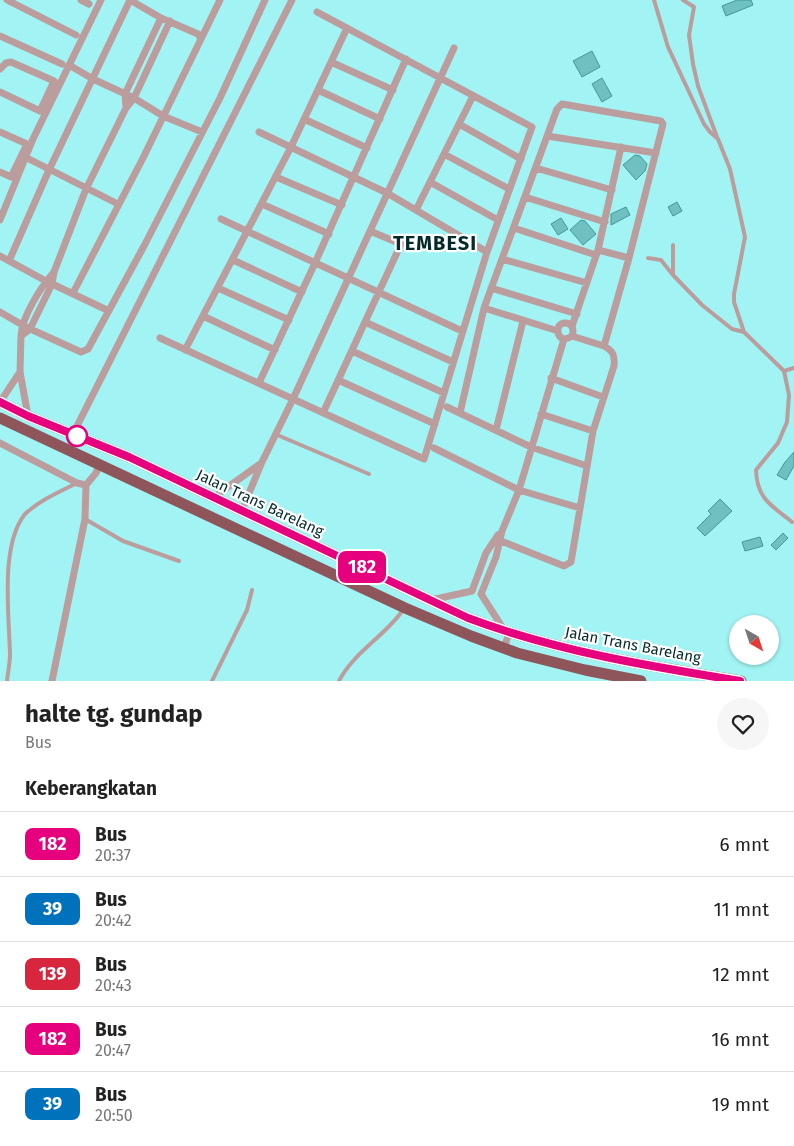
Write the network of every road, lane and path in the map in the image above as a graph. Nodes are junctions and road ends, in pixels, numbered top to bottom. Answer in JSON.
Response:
{"nodes":[{"id":1,"x":7,"y":0,"type":"edge"},
{"id":2,"x":81,"y":0,"type":"edge"},
{"id":3,"x":102,"y":0,"type":"edge"},
{"id":4,"x":130,"y":0,"type":"edge"},
{"id":5,"x":220,"y":0,"type":"edge"},
{"id":6,"x":265,"y":0,"type":"edge"},
{"id":7,"x":292,"y":0,"type":"edge"},
{"id":8,"x":654,"y":0,"type":"edge"},
{"id":9,"x":683,"y":0,"type":"edge"},
{"id":10,"x":89,"y":4,"type":"dead end"},
{"id":11,"x":317,"y":12,"type":"dead end"},
{"id":12,"x":161,"y":18,"type":"junction"},
{"id":13,"x":170,"y":21,"type":"junction"},
{"id":14,"x":347,"y":28,"type":"junction"},
{"id":15,"x":76,"y":35,"type":"dead end"},
{"id":16,"x":0,"y":36,"type":"edge"},
{"id":17,"x":201,"y":39,"type":"junction"},
{"id":18,"x":454,"y":48,"type":"dead end"},
{"id":19,"x":406,"y":59,"type":"junction"},
{"id":20,"x":331,"y":62,"type":"junction"},
{"id":21,"x":65,"y":64,"type":"junction"},
{"id":22,"x":0,"y":69,"type":"edge"},
{"id":23,"x":440,"y":78,"type":"junction"},
{"id":24,"x":93,"y":79,"type":"junction"},
{"id":25,"x":318,"y":90,"type":"junction"},
{"id":26,"x":393,"y":90,"type":"junction"},
{"id":27,"x":0,"y":92,"type":"edge"},
{"id":28,"x":125,"y":94,"type":"junction"},
{"id":29,"x":473,"y":96,"type":"junction"},
{"id":30,"x":134,"y":98,"type":"junction"},
{"id":31,"x":126,"y":108,"type":"junction"},
{"id":32,"x":163,"y":116,"type":"junction"},
{"id":33,"x":380,"y":118,"type":"junction"},
{"id":34,"x":304,"y":119,"type":"junction"},
{"id":35,"x":459,"y":124,"type":"junction"},
{"id":36,"x":0,"y":132,"type":"edge"},
{"id":37,"x":202,"y":132,"type":"junction"},
{"id":38,"x":259,"y":132,"type":"dead end"},
{"id":39,"x":547,"y":136,"type":"junction"},
{"id":40,"x":718,"y":139,"type":"junction"},
{"id":41,"x":291,"y":147,"type":"junction"},
{"id":42,"x":621,"y":147,"type":"junction"},
{"id":43,"x":367,"y":148,"type":"junction"},
{"id":44,"x":656,"y":153,"type":"junction"},
{"id":45,"x":444,"y":154,"type":"junction"},
{"id":46,"x":27,"y":158,"type":"junction"},
{"id":47,"x":521,"y":159,"type":"junction"},
{"id":48,"x":536,"y":168,"type":"junction"},
{"id":49,"x":49,"y":170,"type":"junction"},
{"id":50,"x":0,"y":172,"type":"edge"},
{"id":51,"x":276,"y":177,"type":"junction"},
{"id":52,"x":354,"y":177,"type":"junction"},
{"id":53,"x":430,"y":182,"type":"junction"},
{"id":54,"x":86,"y":189,"type":"junction"},
{"id":55,"x":509,"y":189,"type":"junction"},
{"id":56,"x":612,"y":190,"type":"junction"},
{"id":57,"x":387,"y":194,"type":"junction"},
{"id":58,"x":525,"y":197,"type":"junction"},
{"id":59,"x":118,"y":204,"type":"junction"},
{"id":60,"x":262,"y":204,"type":"junction"},
{"id":61,"x":342,"y":205,"type":"junction"},
{"id":62,"x":416,"y":210,"type":"junction"},
{"id":63,"x":221,"y":219,"type":"dead end"},
{"id":64,"x":0,"y":220,"type":"edge"},
{"id":65,"x":498,"y":220,"type":"junction"},
{"id":66,"x":604,"y":222,"type":"junction"},
{"id":67,"x":514,"y":228,"type":"junction"},
{"id":68,"x":370,"y":231,"type":"junction"},
{"id":69,"x":248,"y":232,"type":"junction"},
{"id":70,"x":328,"y":234,"type":"junction"},
{"id":71,"x":673,"y":245,"type":"dead end"},
{"id":72,"x":487,"y":252,"type":"junction"},
{"id":73,"x":597,"y":253,"type":"junction"},
{"id":74,"x":0,"y":256,"type":"edge"},
{"id":75,"x":629,"y":258,"type":"junction"},
{"id":76,"x":648,"y":258,"type":"dead end"},
{"id":77,"x":502,"y":259,"type":"junction"},
{"id":78,"x":232,"y":260,"type":"junction"},
{"id":79,"x":9,"y":261,"type":"junction"},
{"id":80,"x":315,"y":263,"type":"junction"},
{"id":81,"x":673,"y":275,"type":"junction"},
{"id":82,"x":348,"y":278,"type":"junction"},
{"id":83,"x":49,"y":283,"type":"junction"},
{"id":84,"x":587,"y":283,"type":"junction"},
{"id":85,"x":218,"y":288,"type":"junction"},
{"id":86,"x":491,"y":288,"type":"junction"},
{"id":87,"x":302,"y":292,"type":"junction"},
{"id":88,"x":378,"y":292,"type":"junction"},
{"id":89,"x":73,"y":293,"type":"junction"},
{"id":90,"x":484,"y":308,"type":"junction"},
{"id":91,"x":109,"y":311,"type":"junction"},
{"id":92,"x":0,"y":312,"type":"edge"},
{"id":93,"x":577,"y":314,"type":"junction"},
{"id":94,"x":203,"y":316,"type":"junction"},
{"id":95,"x":288,"y":320,"type":"junction"},
{"id":96,"x":523,"y":321,"type":"junction"},
{"id":97,"x":365,"y":322,"type":"junction"},
{"id":98,"x":21,"y":325,"type":"junction"},
{"id":99,"x":572,"y":326,"type":"junction"},
{"id":100,"x":30,"y":329,"type":"junction"},
{"id":101,"x":462,"y":331,"type":"junction"},
{"id":102,"x":558,"y":331,"type":"junction"},
{"id":103,"x":744,"y":332,"type":"junction"},
{"id":104,"x":21,"y":336,"type":"junction"},
{"id":105,"x":572,"y":336,"type":"junction"},
{"id":106,"x":160,"y":338,"type":"dead end"},
{"id":107,"x":564,"y":339,"type":"junction"},
{"id":108,"x":604,"y":346,"type":"junction"},
{"id":109,"x":185,"y":350,"type":"junction"},
{"id":110,"x":275,"y":350,"type":"junction"},
{"id":111,"x":352,"y":351,"type":"junction"},
{"id":112,"x":453,"y":362,"type":"junction"},
{"id":113,"x":794,"y":368,"type":"edge"},
{"id":114,"x":784,"y":371,"type":"junction"},
{"id":115,"x":20,"y":372,"type":"junction"},
{"id":116,"x":551,"y":378,"type":"junction"},
{"id":117,"x":338,"y":380,"type":"junction"},
{"id":118,"x":259,"y":384,"type":"junction"},
{"id":119,"x":444,"y":394,"type":"junction"},
{"id":120,"x":603,"y":397,"type":"junction"},
{"id":121,"x":293,"y":399,"type":"junction"},
{"id":122,"x":0,"y":402,"type":"edge"},
{"id":123,"x":447,"y":407,"type":"dead end"},
{"id":124,"x":323,"y":413,"type":"junction"},
{"id":125,"x":460,"y":413,"type":"junction"},
{"id":126,"x":541,"y":414,"type":"junction"},
{"id":127,"x":28,"y":416,"type":"junction"},
{"id":128,"x":0,"y":418,"type":"edge"},
{"id":129,"x":435,"y":424,"type":"junction"},
{"id":130,"x":496,"y":430,"type":"junction"},
{"id":131,"x":593,"y":431,"type":"junction"},
{"id":132,"x":73,"y":434,"type":"junction"},
{"id":133,"x":275,"y":434,"type":"junction"},
{"id":134,"x":0,"y":444,"type":"edge"},
{"id":135,"x":531,"y":447,"type":"junction"},
{"id":136,"x":434,"y":448,"type":"dead end"},
{"id":137,"x":262,"y":462,"type":"junction"},
{"id":138,"x":100,"y":464,"type":"junction"},
{"id":139,"x":588,"y":466,"type":"junction"},
{"id":140,"x":370,"y":474,"type":"dead end"},
{"id":141,"x":77,"y":483,"type":"junction"},
{"id":142,"x":86,"y":485,"type":"junction"},
{"id":143,"x":519,"y":490,"type":"junction"},
{"id":144,"x":214,"y":497,"type":"junction"},
{"id":145,"x":580,"y":508,"type":"junction"},
{"id":146,"x":242,"y":510,"type":"junction"},
{"id":147,"x":85,"y":519,"type":"junction"},
{"id":148,"x":793,"y":523,"type":"edge"},
{"id":149,"x":498,"y":540,"type":"junction"},
{"id":150,"x":179,"y":561,"type":"dead end"},
{"id":151,"x":252,"y":590,"type":"dead end"},
{"id":152,"x":472,"y":591,"type":"junction"},
{"id":153,"x":481,"y":594,"type":"junction"},
{"id":154,"x":431,"y":600,"type":"junction"},
{"id":155,"x":405,"y":608,"type":"junction"},
{"id":156,"x":506,"y":632,"type":"junction"},
{"id":157,"x":504,"y":648,"type":"junction"},
{"id":158,"x":616,"y":679,"type":"edge"},
{"id":159,"x":7,"y":681,"type":"edge"},
{"id":160,"x":52,"y":681,"type":"edge"},
{"id":161,"x":212,"y":681,"type":"edge"},
{"id":162,"x":339,"y":681,"type":"edge"},
{"id":163,"x":641,"y":681,"type":"edge"},
{"id":164,"x":740,"y":681,"type":"edge"}],
"edges":[{"from":1,"to":15,"type":"street"},
{"from":2,"to":10,"type":"street"},
{"from":3,"to":21,"type":"street"},
{"from":4,"to":12,"type":"street"},
{"from":4,"to":24,"type":"street"},
{"from":5,"to":17,"type":"street"},
{"from":6,"to":37,"type":"street"},
{"from":7,"to":132,"type":"street"},
{"from":8,"to":40,"type":"lane"},
{"from":9,"to":40,"type":"lane"},
{"from":11,"to":14,"type":"street"},
{"from":12,"to":13,"type":"street"},
{"from":12,"to":28,"type":"street"},
{"from":13,"to":17,"type":"street"},
{"from":13,"to":30,"type":"street"},
{"from":14,"to":19,"type":"street"},
{"from":14,"to":20,"type":"street"},
{"from":16,"to":21,"type":"street"},
{"from":17,"to":32,"type":"street"},
{"from":18,"to":23,"type":"street"},
{"from":19,"to":23,"type":"street"},
{"from":19,"to":26,"type":"street"},
{"from":20,"to":25,"type":"street"},
{"from":20,"to":26,"type":"street"},
{"from":21,"to":24,"type":"street"},
{"from":21,"to":46,"type":"street"},
{"from":22,"to":27,"type":"street"},
{"from":23,"to":29,"type":"street"},
{"from":23,"to":57,"type":"street"},
{"from":24,"to":28,"type":"street"},
{"from":24,"to":49,"type":"street"},
{"from":25,"to":33,"type":"street"},
{"from":25,"to":34,"type":"street"},
{"from":26,"to":33,"type":"street"},
{"from":28,"to":30,"type":"street"},
{"from":28,"to":31,"type":"street"},
{"from":29,"to":35,"type":"street"},
{"from":29,"to":47,"type":"street"},
{"from":30,"to":31,"type":"street"},
{"from":30,"to":32,"type":"street"},
{"from":31,"to":54,"type":"street"},
{"from":32,"to":37,"type":"street"},
{"from":32,"to":59,"type":"street"},
{"from":33,"to":43,"type":"street"},
{"from":34,"to":41,"type":"street"},
{"from":34,"to":43,"type":"street"},
{"from":35,"to":45,"type":"street"},
{"from":35,"to":47,"type":"street"},
{"from":36,"to":50,"type":"street"},
{"from":37,"to":91,"type":"street"},
{"from":38,"to":41,"type":"street"},
{"from":39,"to":42,"type":"street"},
{"from":39,"to":44,"type":"street"},
{"from":39,"to":48,"type":"street"},
{"from":40,"to":103,"type":"lane"},
{"from":41,"to":51,"type":"street"},
{"from":41,"to":52,"type":"street"},
{"from":42,"to":44,"type":"street"},
{"from":42,"to":56,"type":"street"},
{"from":43,"to":52,"type":"street"},
{"from":44,"to":75,"type":"street"},
{"from":45,"to":53,"type":"street"},
{"from":45,"to":55,"type":"street"},
{"from":46,"to":49,"type":"street"},
{"from":46,"to":64,"type":"street"},
{"from":47,"to":55,"type":"street"},
{"from":48,"to":56,"type":"street"},
{"from":48,"to":58,"type":"street"},
{"from":49,"to":54,"type":"street"},
{"from":49,"to":79,"type":"street"},
{"from":51,"to":60,"type":"street"},
{"from":51,"to":61,"type":"street"},
{"from":52,"to":57,"type":"street"},
{"from":52,"to":61,"type":"street"},
{"from":53,"to":62,"type":"street"},
{"from":53,"to":65,"type":"street"},
{"from":54,"to":59,"type":"street"},
{"from":54,"to":83,"type":"street"},
{"from":55,"to":65,"type":"street"},
{"from":56,"to":66,"type":"street"},
{"from":57,"to":62,"type":"street"},
{"from":57,"to":68,"type":"street"},
{"from":58,"to":66,"type":"street"},
{"from":58,"to":67,"type":"street"},
{"from":59,"to":89,"type":"street"},
{"from":60,"to":69,"type":"street"},
{"from":60,"to":70,"type":"street"},
{"from":61,"to":70,"type":"street"},
{"from":62,"to":72,"type":"street"},
{"from":63,"to":69,"type":"street"},
{"from":65,"to":72,"type":"street"},
{"from":66,"to":73,"type":"street"},
{"from":67,"to":73,"type":"street"},
{"from":67,"to":77,"type":"street"},
{"from":68,"to":82,"type":"street"},
{"from":68,"to":88,"type":"street"},
{"from":69,"to":78,"type":"street"},
{"from":69,"to":80,"type":"street"},
{"from":70,"to":80,"type":"street"},
{"from":71,"to":81,"type":"lane"},
{"from":72,"to":101,"type":"street"},
{"from":73,"to":75,"type":"street"},
{"from":73,"to":84,"type":"street"},
{"from":74,"to":79,"type":"street"},
{"from":75,"to":108,"type":"street"},
{"from":76,"to":81,"type":"lane"},
{"from":77,"to":84,"type":"street"},
{"from":77,"to":86,"type":"street"},
{"from":78,"to":85,"type":"street"},
{"from":78,"to":87,"type":"street"},
{"from":79,"to":83,"type":"street"},
{"from":80,"to":82,"type":"street"},
{"from":80,"to":87,"type":"street"},
{"from":81,"to":103,"type":"lane"},
{"from":82,"to":88,"type":"street"},
{"from":82,"to":121,"type":"street"},
{"from":83,"to":89,"type":"street"},
{"from":83,"to":98,"type":"street"},
{"from":83,"to":100,"type":"street"},
{"from":84,"to":93,"type":"street"},
{"from":85,"to":94,"type":"street"},
{"from":85,"to":95,"type":"street"},
{"from":86,"to":90,"type":"street"},
{"from":86,"to":93,"type":"street"},
{"from":87,"to":95,"type":"street"},
{"from":88,"to":97,"type":"street"},
{"from":88,"to":101,"type":"street"},
{"from":89,"to":91,"type":"street"},
{"from":90,"to":96,"type":"street"},
{"from":90,"to":125,"type":"street"},
{"from":91,"to":100,"type":"street"},
{"from":92,"to":98,"type":"street"},
{"from":93,"to":99,"type":"street"},
{"from":94,"to":109,"type":"street"},
{"from":94,"to":110,"type":"street"},
{"from":95,"to":110,"type":"street"},
{"from":96,"to":102,"type":"street"},
{"from":96,"to":130,"type":"street"},
{"from":97,"to":111,"type":"street"},
{"from":97,"to":112,"type":"street"},
{"from":98,"to":100,"type":"street"},
{"from":98,"to":104,"type":"street"},
{"from":99,"to":102,"type":"street"},
{"from":99,"to":105,"type":"street"},
{"from":100,"to":104,"type":"street"},
{"from":101,"to":112,"type":"street"},
{"from":102,"to":107,"type":"street"},
{"from":103,"to":114,"type":"lane"},
{"from":104,"to":115,"type":"street"},
{"from":105,"to":107,"type":"street"},
{"from":105,"to":108,"type":"street"},
{"from":106,"to":109,"type":"street"},
{"from":107,"to":116,"type":"street"},
{"from":108,"to":120,"type":"street"},
{"from":109,"to":118,"type":"street"},
{"from":110,"to":118,"type":"street"},
{"from":111,"to":117,"type":"street"},
{"from":111,"to":119,"type":"street"},
{"from":112,"to":119,"type":"street"},
{"from":113,"to":114,"type":"lane"},
{"from":114,"to":148,"type":"lane"},
{"from":115,"to":122,"type":"street"},
{"from":115,"to":127,"type":"street"},
{"from":116,"to":120,"type":"street"},
{"from":116,"to":126,"type":"street"},
{"from":117,"to":124,"type":"street"},
{"from":117,"to":129,"type":"street"},
{"from":118,"to":121,"type":"street"},
{"from":119,"to":129,"type":"street"},
{"from":120,"to":131,"type":"street"},
{"from":121,"to":124,"type":"street"},
{"from":121,"to":133,"type":"street"},
{"from":122,"to":127,"type":"highway","name":"Jalan Trans Barelang"},
{"from":123,"to":125,"type":"street"},
{"from":124,"to":129,"type":"street"},
{"from":125,"to":130,"type":"street"},
{"from":126,"to":131,"type":"street"},
{"from":126,"to":135,"type":"street"},
{"from":127,"to":132,"type":"highway","name":"Jalan Trans Barelang"},
{"from":128,"to":138,"type":"highway"},
{"from":130,"to":135,"type":"street"},
{"from":131,"to":139,"type":"street"},
{"from":132,"to":144,"type":"highway","name":"Jalan Trans Barelang"},
{"from":133,"to":137,"type":"street"},
{"from":133,"to":140,"type":"lane"},
{"from":134,"to":141,"type":"street"},
{"from":135,"to":139,"type":"street"},
{"from":135,"to":143,"type":"street"},
{"from":136,"to":143,"type":"street"},
{"from":137,"to":144,"type":"street"},
{"from":137,"to":146,"type":"street"},
{"from":138,"to":142,"type":"street"},
{"from":138,"to":155,"type":"highway"},
{"from":139,"to":145,"type":"street"},
{"from":141,"to":142,"type":"street"},
{"from":141,"to":159,"type":"lane"},
{"from":142,"to":147,"type":"street"},
{"from":143,"to":145,"type":"street"},
{"from":143,"to":149,"type":"street"},
{"from":144,"to":146,"type":"highway","name":"Jalan Trans Barelang"},
{"from":145,"to":149,"type":"street"},
{"from":146,"to":154,"type":"highway","name":"Jalan Trans Barelang"},
{"from":147,"to":150,"type":"lane"},
{"from":147,"to":160,"type":"street"},
{"from":149,"to":152,"type":"street"},
{"from":149,"to":153,"type":"street"},
{"from":151,"to":161,"type":"lane"},
{"from":152,"to":153,"type":"street"},
{"from":152,"to":154,"type":"street"},
{"from":153,"to":156,"type":"street"},
{"from":154,"to":156,"type":"highway","name":"Jalan Trans Barelang"},
{"from":155,"to":157,"type":"highway"},
{"from":155,"to":162,"type":"lane"},
{"from":156,"to":157,"type":"street"},
{"from":156,"to":164,"type":"highway","name":"Jalan Trans Barelang"},
{"from":157,"to":158,"type":"highway"},
{"from":158,"to":163,"type":"highway"}]}
